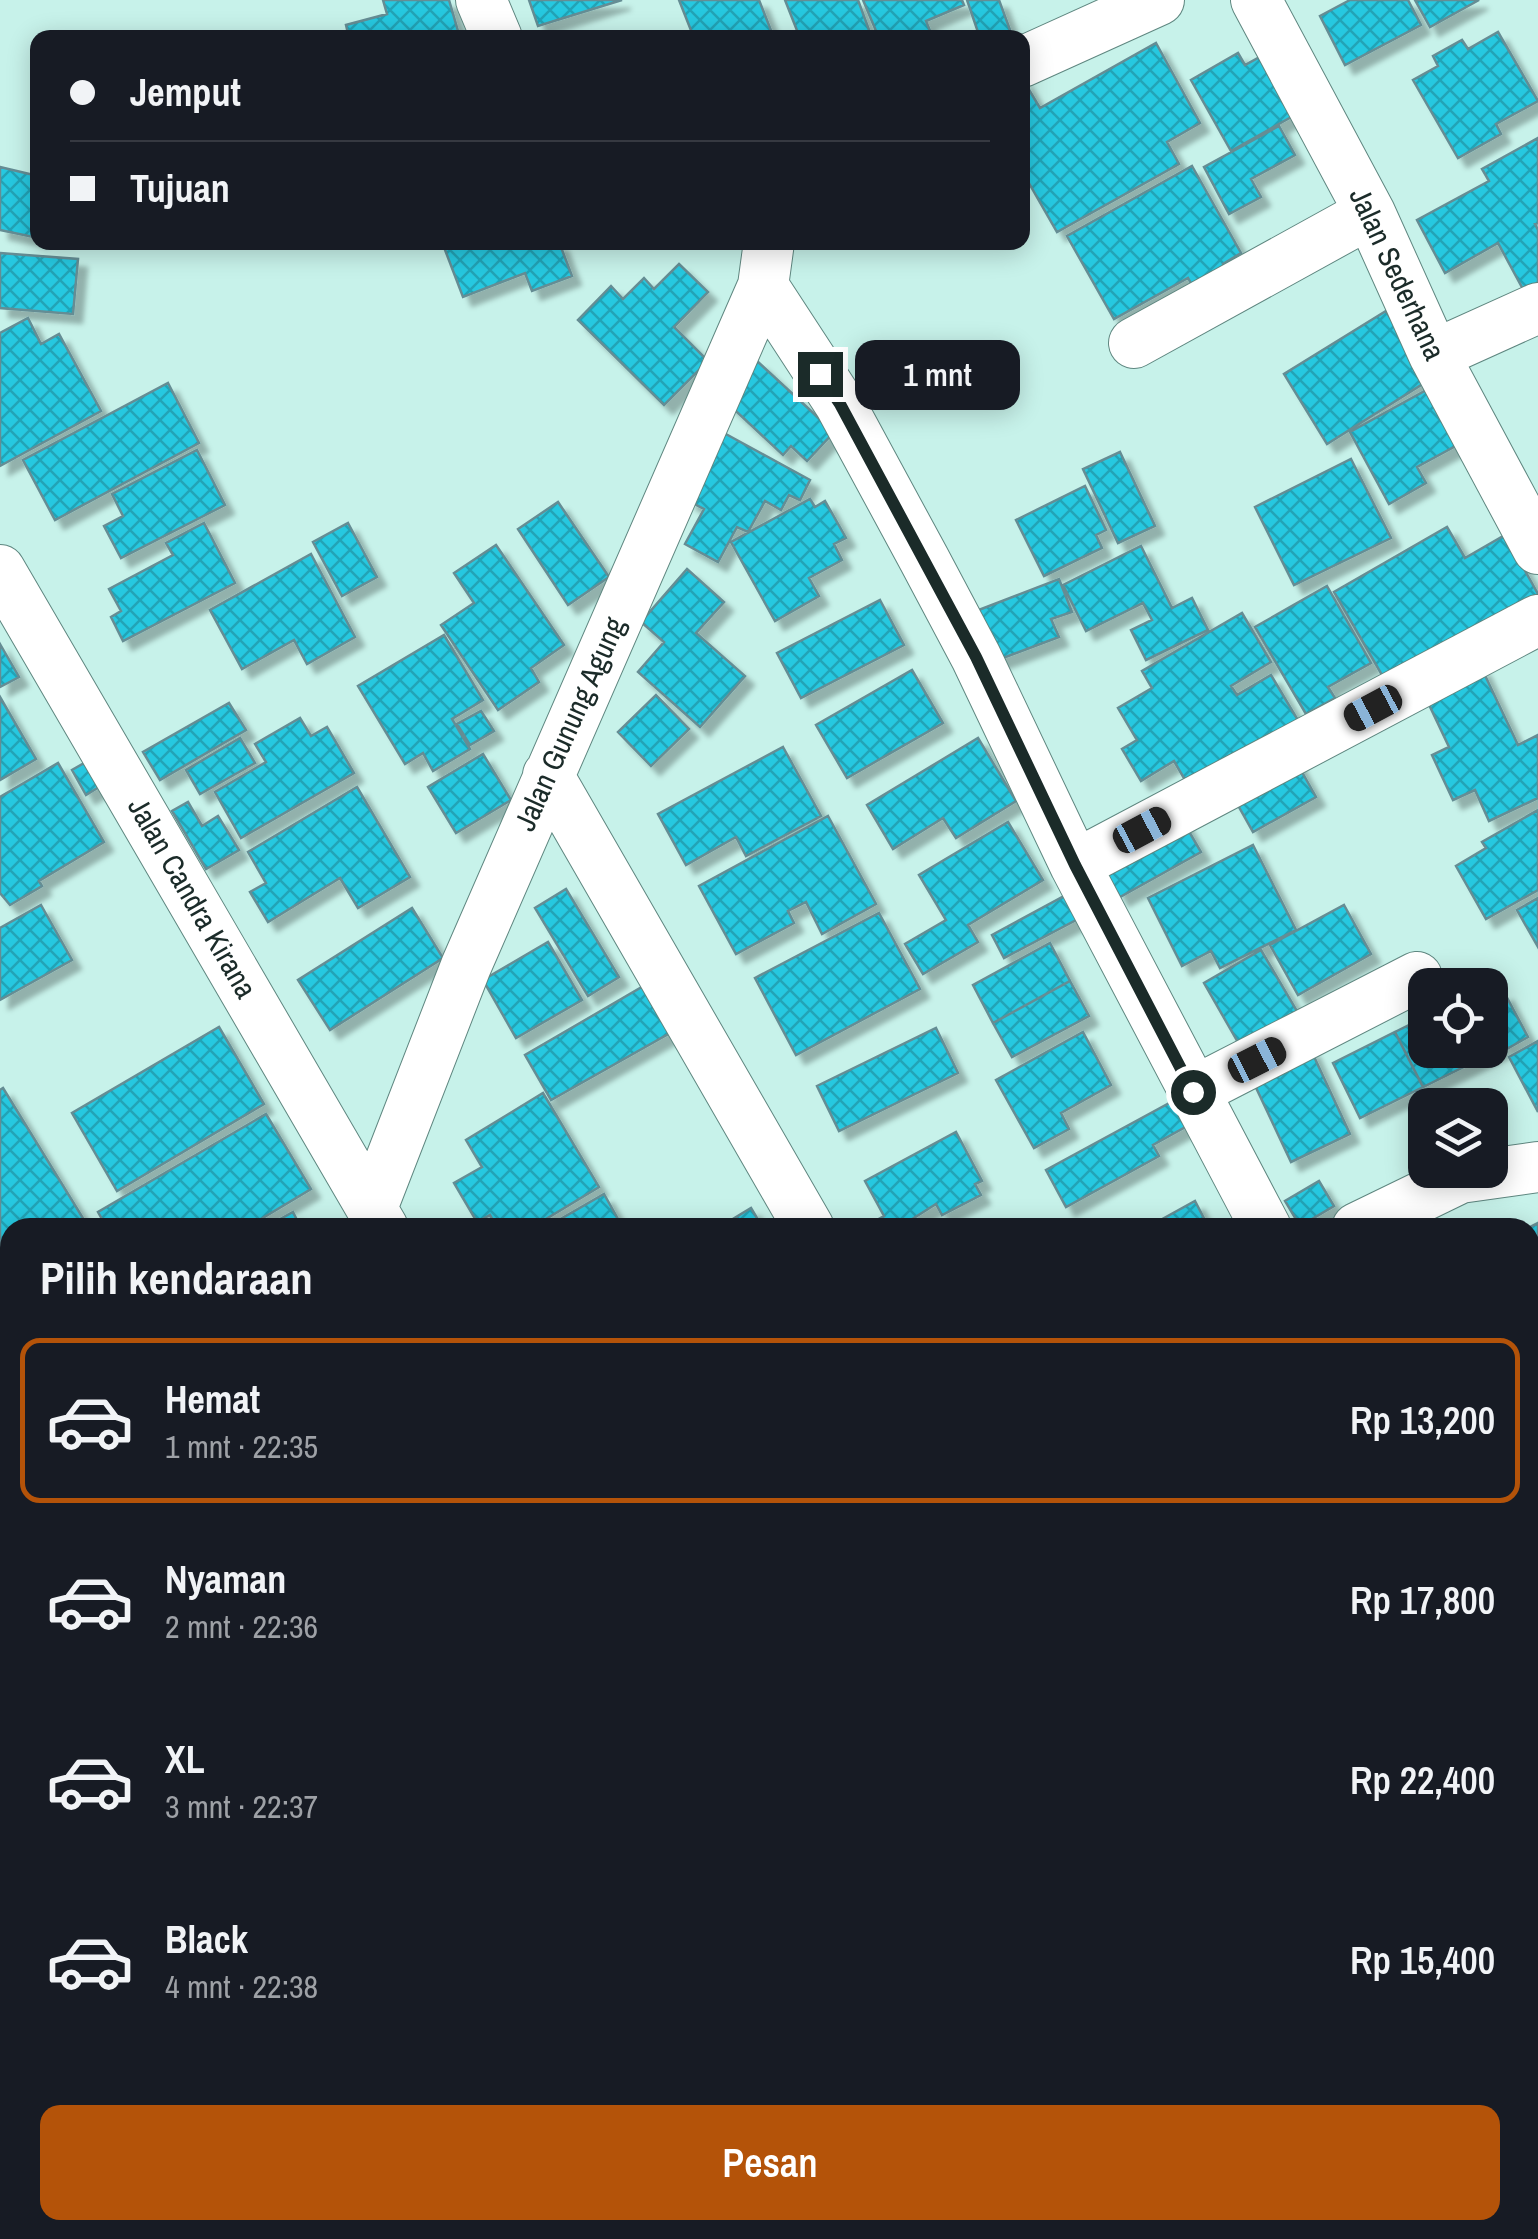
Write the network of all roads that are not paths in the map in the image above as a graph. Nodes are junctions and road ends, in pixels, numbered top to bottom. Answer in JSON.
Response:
{"nodes":[{"id":1,"x":481,"y":0,"type":"edge"},
{"id":2,"x":1159,"y":0,"type":"edge"},
{"id":3,"x":1256,"y":0,"type":"edge"},
{"id":4,"x":494,"y":30,"type":"edge"},
{"id":5,"x":1030,"y":58,"type":"edge"},
{"id":6,"x":1370,"y":213,"type":"junction"},
{"id":7,"x":766,"y":264,"type":"edge"},
{"id":8,"x":1538,"y":308,"type":"edge"},
{"id":9,"x":1134,"y":343,"type":"dead end"},
{"id":10,"x":1434,"y":355,"type":"junction"},
{"id":11,"x":1538,"y":549,"type":"edge"},
{"id":12,"x":0,"y":570,"type":"edge"},
{"id":13,"x":1538,"y":620,"type":"edge"},
{"id":14,"x":548,"y":775,"type":"junction"},
{"id":15,"x":1075,"y":865,"type":"junction"},
{"id":16,"x":1408,"y":982,"type":"edge"},
{"id":17,"x":1193,"y":1092,"type":"junction"},
{"id":18,"x":1538,"y":1167,"type":"edge"},
{"id":19,"x":378,"y":1218,"type":"edge"},
{"id":20,"x":803,"y":1218,"type":"edge"},
{"id":21,"x":1261,"y":1218,"type":"edge"},
{"id":22,"x":1378,"y":1218,"type":"edge"}],
"edges":[{"from":1,"to":4,"type":"street"},
{"from":2,"to":5,"type":"street"},
{"from":3,"to":6,"type":"street","name":"Jalan Sederhana"},
{"from":6,"to":9,"type":"street"},
{"from":6,"to":10,"type":"street","name":"Jalan Sederhana"},
{"from":7,"to":14,"type":"street","name":"Jalan Gunung Agung"},
{"from":7,"to":15,"type":"street"},
{"from":8,"to":10,"type":"street"},
{"from":10,"to":11,"type":"street","name":"Jalan Sederhana"},
{"from":12,"to":19,"type":"street","name":"Jalan Candra Kirana"},
{"from":13,"to":15,"type":"street"},
{"from":14,"to":19,"type":"street","name":"Jalan Gunung Agung"},
{"from":14,"to":20,"type":"street"},
{"from":15,"to":17,"type":"street"},
{"from":16,"to":17,"type":"street"},
{"from":17,"to":21,"type":"street"},
{"from":18,"to":22,"type":"street"}]}
